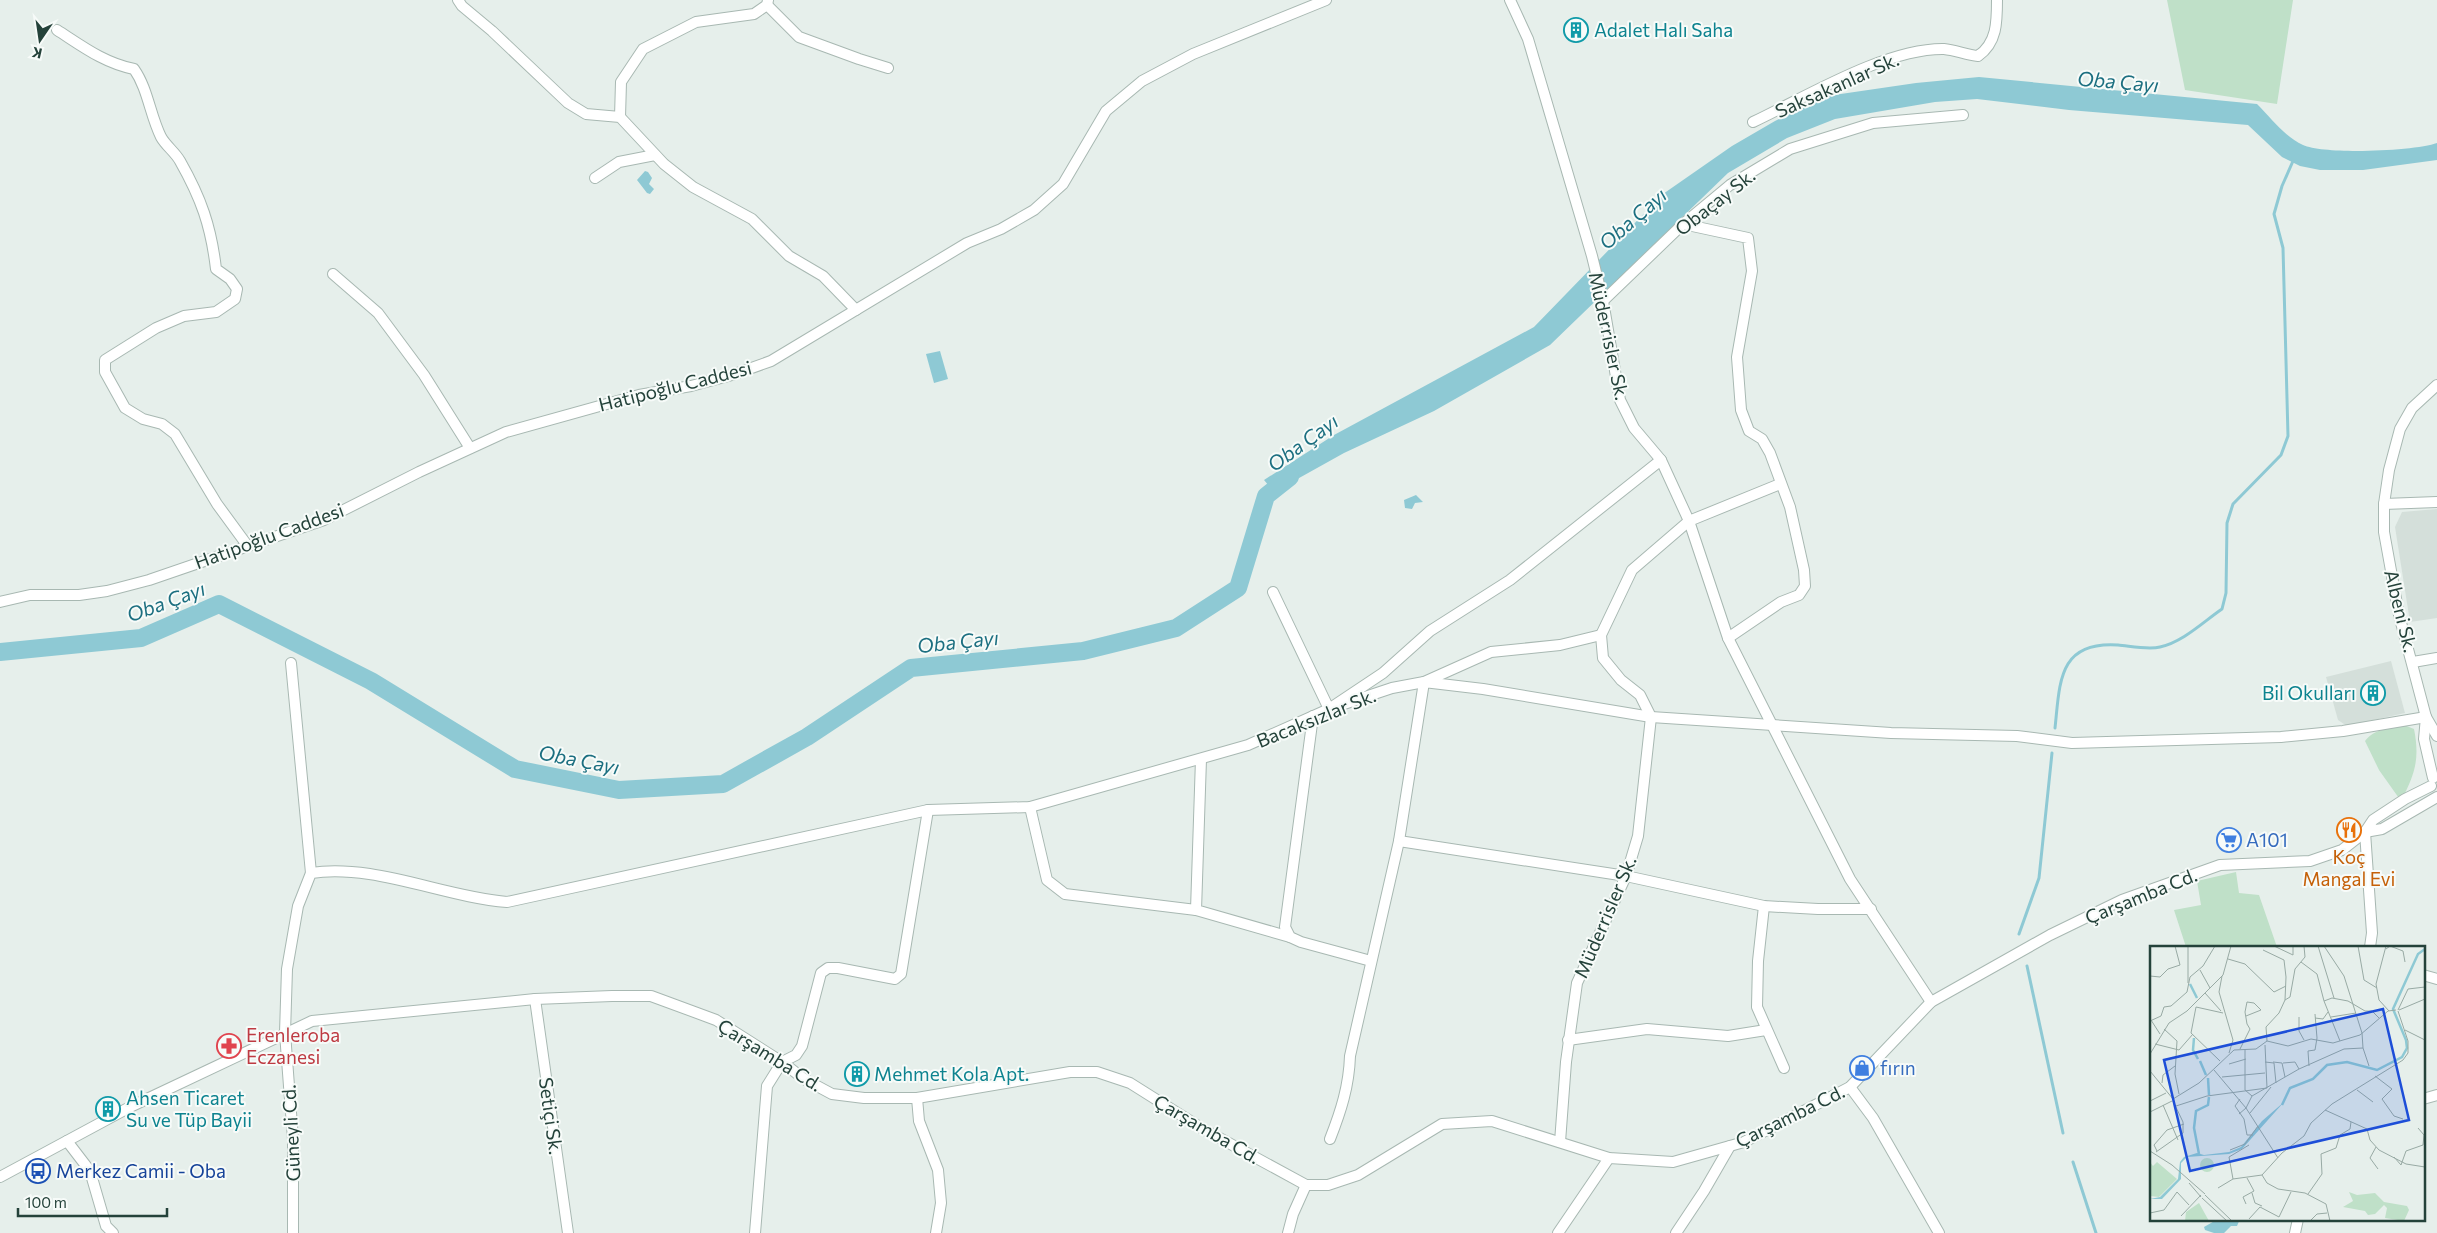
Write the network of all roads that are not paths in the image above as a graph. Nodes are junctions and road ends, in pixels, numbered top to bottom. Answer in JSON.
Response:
{"nodes":[{"id":1,"x":458,"y":0,"type":"edge"},
{"id":2,"x":1326,"y":0,"type":"edge"},
{"id":3,"x":1510,"y":0,"type":"edge"},
{"id":4,"x":1997,"y":0,"type":"edge"},
{"id":5,"x":768,"y":3,"type":"edge"},
{"id":6,"x":57,"y":30,"type":"dead end"},
{"id":7,"x":888,"y":68,"type":"dead end"},
{"id":8,"x":1963,"y":115,"type":"dead end"},
{"id":9,"x":620,"y":117,"type":"junction"},
{"id":10,"x":1753,"y":122,"type":"dead end"},
{"id":11,"x":655,"y":155,"type":"junction"},
{"id":12,"x":596,"y":178,"type":"dead end"},
{"id":13,"x":1683,"y":224,"type":"junction"},
{"id":14,"x":333,"y":274,"type":"dead end"},
{"id":15,"x":1603,"y":301,"type":"junction"},
{"id":16,"x":856,"y":310,"type":"junction"},
{"id":17,"x":2437,"y":385,"type":"edge"},
{"id":18,"x":470,"y":448,"type":"junction"},
{"id":19,"x":1661,"y":460,"type":"junction"},
{"id":20,"x":1780,"y":484,"type":"junction"},
{"id":21,"x":2437,"y":502,"type":"edge"},
{"id":22,"x":2384,"y":504,"type":"junction"},
{"id":23,"x":1689,"y":521,"type":"junction"},
{"id":24,"x":247,"y":545,"type":"junction"},
{"id":25,"x":1273,"y":592,"type":"dead end"},
{"id":26,"x":0,"y":602,"type":"edge"},
{"id":27,"x":1601,"y":635,"type":"junction"},
{"id":28,"x":1728,"y":638,"type":"junction"},
{"id":29,"x":2437,"y":658,"type":"edge"},
{"id":30,"x":2413,"y":662,"type":"junction"},
{"id":31,"x":291,"y":663,"type":"dead end"},
{"id":32,"x":1424,"y":682,"type":"junction"},
{"id":33,"x":1329,"y":709,"type":"junction"},
{"id":34,"x":1313,"y":716,"type":"junction"},
{"id":35,"x":1651,"y":717,"type":"junction"},
{"id":36,"x":2426,"y":717,"type":"junction"},
{"id":37,"x":1772,"y":725,"type":"junction"},
{"id":38,"x":2437,"y":736,"type":"edge"},
{"id":39,"x":1201,"y":759,"type":"junction"},
{"id":40,"x":2434,"y":779,"type":"edge"},
{"id":41,"x":2437,"y":797,"type":"edge"},
{"id":42,"x":1030,"y":807,"type":"junction"},
{"id":43,"x":928,"y":810,"type":"junction"},
{"id":44,"x":2365,"y":832,"type":"junction"},
{"id":45,"x":1398,"y":841,"type":"junction"},
{"id":46,"x":311,"y":873,"type":"junction"},
{"id":47,"x":1626,"y":876,"type":"junction"},
{"id":48,"x":1764,"y":906,"type":"junction"},
{"id":49,"x":1871,"y":909,"type":"junction"},
{"id":50,"x":1196,"y":910,"type":"junction"},
{"id":51,"x":1290,"y":937,"type":"junction"},
{"id":52,"x":2370,"y":946,"type":"edge"},
{"id":53,"x":1371,"y":961,"type":"junction"},
{"id":54,"x":2424,"y":975,"type":"edge"},
{"id":55,"x":2437,"y":979,"type":"edge"},
{"id":56,"x":535,"y":998,"type":"junction"},
{"id":57,"x":1931,"y":1002,"type":"junction"},
{"id":58,"x":1766,"y":1030,"type":"junction"},
{"id":59,"x":285,"y":1033,"type":"junction"},
{"id":60,"x":1568,"y":1040,"type":"junction"},
{"id":61,"x":782,"y":1062,"type":"junction"},
{"id":62,"x":1784,"y":1068,"type":"dead end"},
{"id":63,"x":1850,"y":1087,"type":"junction"},
{"id":64,"x":2437,"y":1095,"type":"edge"},
{"id":65,"x":916,"y":1098,"type":"junction"},
{"id":66,"x":2424,"y":1100,"type":"edge"},
{"id":67,"x":1330,"y":1139,"type":"dead end"},
{"id":68,"x":67,"y":1141,"type":"junction"},
{"id":69,"x":1560,"y":1142,"type":"junction"},
{"id":70,"x":1730,"y":1146,"type":"junction"},
{"id":71,"x":1609,"y":1158,"type":"junction"},
{"id":72,"x":0,"y":1177,"type":"edge"},
{"id":73,"x":1306,"y":1185,"type":"junction"},
{"id":74,"x":2298,"y":1220,"type":"edge"},
{"id":75,"x":112,"y":1233,"type":"edge"},
{"id":76,"x":293,"y":1233,"type":"edge"},
{"id":77,"x":568,"y":1233,"type":"edge"},
{"id":78,"x":755,"y":1233,"type":"edge"},
{"id":79,"x":936,"y":1233,"type":"edge"},
{"id":80,"x":1288,"y":1233,"type":"edge"},
{"id":81,"x":1558,"y":1233,"type":"edge"},
{"id":82,"x":1676,"y":1233,"type":"edge"},
{"id":83,"x":1939,"y":1233,"type":"edge"},
{"id":84,"x":2295,"y":1233,"type":"edge"}],
"edges":[{"from":1,"to":9,"type":"street"},
{"from":2,"to":16,"type":"street","name":"Hatipoğlu Caddesi"},
{"from":3,"to":15,"type":"street","name":"Müderrisler Sk."},
{"from":4,"to":10,"type":"street","name":"Saksakanlar Sk."},
{"from":5,"to":7,"type":"street"},
{"from":5,"to":9,"type":"street"},
{"from":6,"to":24,"type":"street"},
{"from":8,"to":13,"type":"street","name":"Obaçay Sk."},
{"from":9,"to":11,"type":"street"},
{"from":11,"to":12,"type":"street"},
{"from":11,"to":16,"type":"street"},
{"from":13,"to":15,"type":"street","name":"Obaçay Sk."},
{"from":13,"to":20,"type":"street"},
{"from":14,"to":18,"type":"street"},
{"from":15,"to":19,"type":"street","name":"Müderrisler Sk."},
{"from":16,"to":18,"type":"street","name":"Hatipoğlu Caddesi"},
{"from":17,"to":22,"type":"street","name":"Albeni Sk."},
{"from":18,"to":24,"type":"street","name":"Hatipoğlu Caddesi"},
{"from":19,"to":23,"type":"street","name":"Müderrisler Sk."},
{"from":19,"to":33,"type":"street"},
{"from":20,"to":23,"type":"street"},
{"from":20,"to":28,"type":"street"},
{"from":21,"to":22,"type":"street"},
{"from":22,"to":30,"type":"street","name":"Albeni Sk."},
{"from":23,"to":27,"type":"street"},
{"from":23,"to":28,"type":"street","name":"Müderrisler Sk."},
{"from":24,"to":26,"type":"street","name":"Hatipoğlu Caddesi"},
{"from":25,"to":33,"type":"street"},
{"from":27,"to":32,"type":"street","name":"Bacaksızlar Sk."},
{"from":27,"to":35,"type":"street"},
{"from":28,"to":37,"type":"street","name":"Müderrisler Sk."},
{"from":29,"to":30,"type":"street"},
{"from":30,"to":36,"type":"street","name":"Albeni Sk."},
{"from":31,"to":46,"type":"street"},
{"from":32,"to":33,"type":"street","name":"Bacaksızlar Sk."},
{"from":32,"to":35,"type":"street"},
{"from":32,"to":45,"type":"street"},
{"from":33,"to":34,"type":"street","name":"Bacaksızlar Sk."},
{"from":34,"to":39,"type":"street","name":"Bacaksızlar Sk."},
{"from":34,"to":51,"type":"street"},
{"from":35,"to":37,"type":"street"},
{"from":35,"to":47,"type":"street","name":"Müderrisler Sk."},
{"from":36,"to":37,"type":"street"},
{"from":36,"to":38,"type":"street","name":"Albeni Sk."},
{"from":36,"to":40,"type":"street","name":"Albeni Sk."},
{"from":37,"to":49,"type":"street","name":"Müderrisler Sk."},
{"from":39,"to":42,"type":"street","name":"Bacaksızlar Sk."},
{"from":39,"to":50,"type":"street"},
{"from":40,"to":41,"type":"street","name":"Albeni Sk."},
{"from":40,"to":44,"type":"street","name":"Çarşamba Cd."},
{"from":41,"to":44,"type":"street","name":"Çarşamba Cd."},
{"from":42,"to":43,"type":"street","name":"Bacaksızlar Sk."},
{"from":42,"to":50,"type":"street"},
{"from":43,"to":46,"type":"street","name":"Bacaksızlar Sk."},
{"from":43,"to":61,"type":"street"},
{"from":44,"to":52,"type":"street"},
{"from":44,"to":57,"type":"street","name":"Çarşamba Cd."},
{"from":45,"to":47,"type":"street"},
{"from":45,"to":53,"type":"street"},
{"from":46,"to":59,"type":"street","name":"Güneyli Cd."},
{"from":47,"to":48,"type":"street"},
{"from":47,"to":60,"type":"street","name":"Müderrisler Sk."},
{"from":48,"to":49,"type":"street"},
{"from":48,"to":58,"type":"street"},
{"from":49,"to":57,"type":"street","name":"Müderrisler Sk."},
{"from":50,"to":51,"type":"street"},
{"from":51,"to":53,"type":"street"},
{"from":53,"to":67,"type":"street"},
{"from":54,"to":55,"type":"street"},
{"from":56,"to":59,"type":"street","name":"Çarşamba Cd."},
{"from":56,"to":61,"type":"street","name":"Çarşamba Cd."},
{"from":56,"to":77,"type":"street","name":"Setiçi Sk."},
{"from":57,"to":63,"type":"street","name":"Çarşamba Cd."},
{"from":58,"to":60,"type":"street"},
{"from":58,"to":62,"type":"street"},
{"from":59,"to":68,"type":"street","name":"Çarşamba Cd."},
{"from":59,"to":76,"type":"street","name":"Güneyli Cd."},
{"from":60,"to":69,"type":"street","name":"Müderrisler Sk."},
{"from":61,"to":65,"type":"street","name":"Çarşamba Cd."},
{"from":61,"to":78,"type":"street"},
{"from":63,"to":70,"type":"street","name":"Çarşamba Cd."},
{"from":63,"to":83,"type":"street"},
{"from":64,"to":66,"type":"street"},
{"from":65,"to":73,"type":"street","name":"Çarşamba Cd."},
{"from":65,"to":79,"type":"street"},
{"from":68,"to":72,"type":"street","name":"Çarşamba Cd."},
{"from":68,"to":75,"type":"street"},
{"from":69,"to":71,"type":"street","name":"Çarşamba Cd."},
{"from":69,"to":73,"type":"street","name":"Çarşamba Cd."},
{"from":70,"to":71,"type":"street","name":"Çarşamba Cd."},
{"from":70,"to":82,"type":"street"},
{"from":71,"to":81,"type":"street"},
{"from":73,"to":80,"type":"street"},
{"from":74,"to":84,"type":"street"}]}
